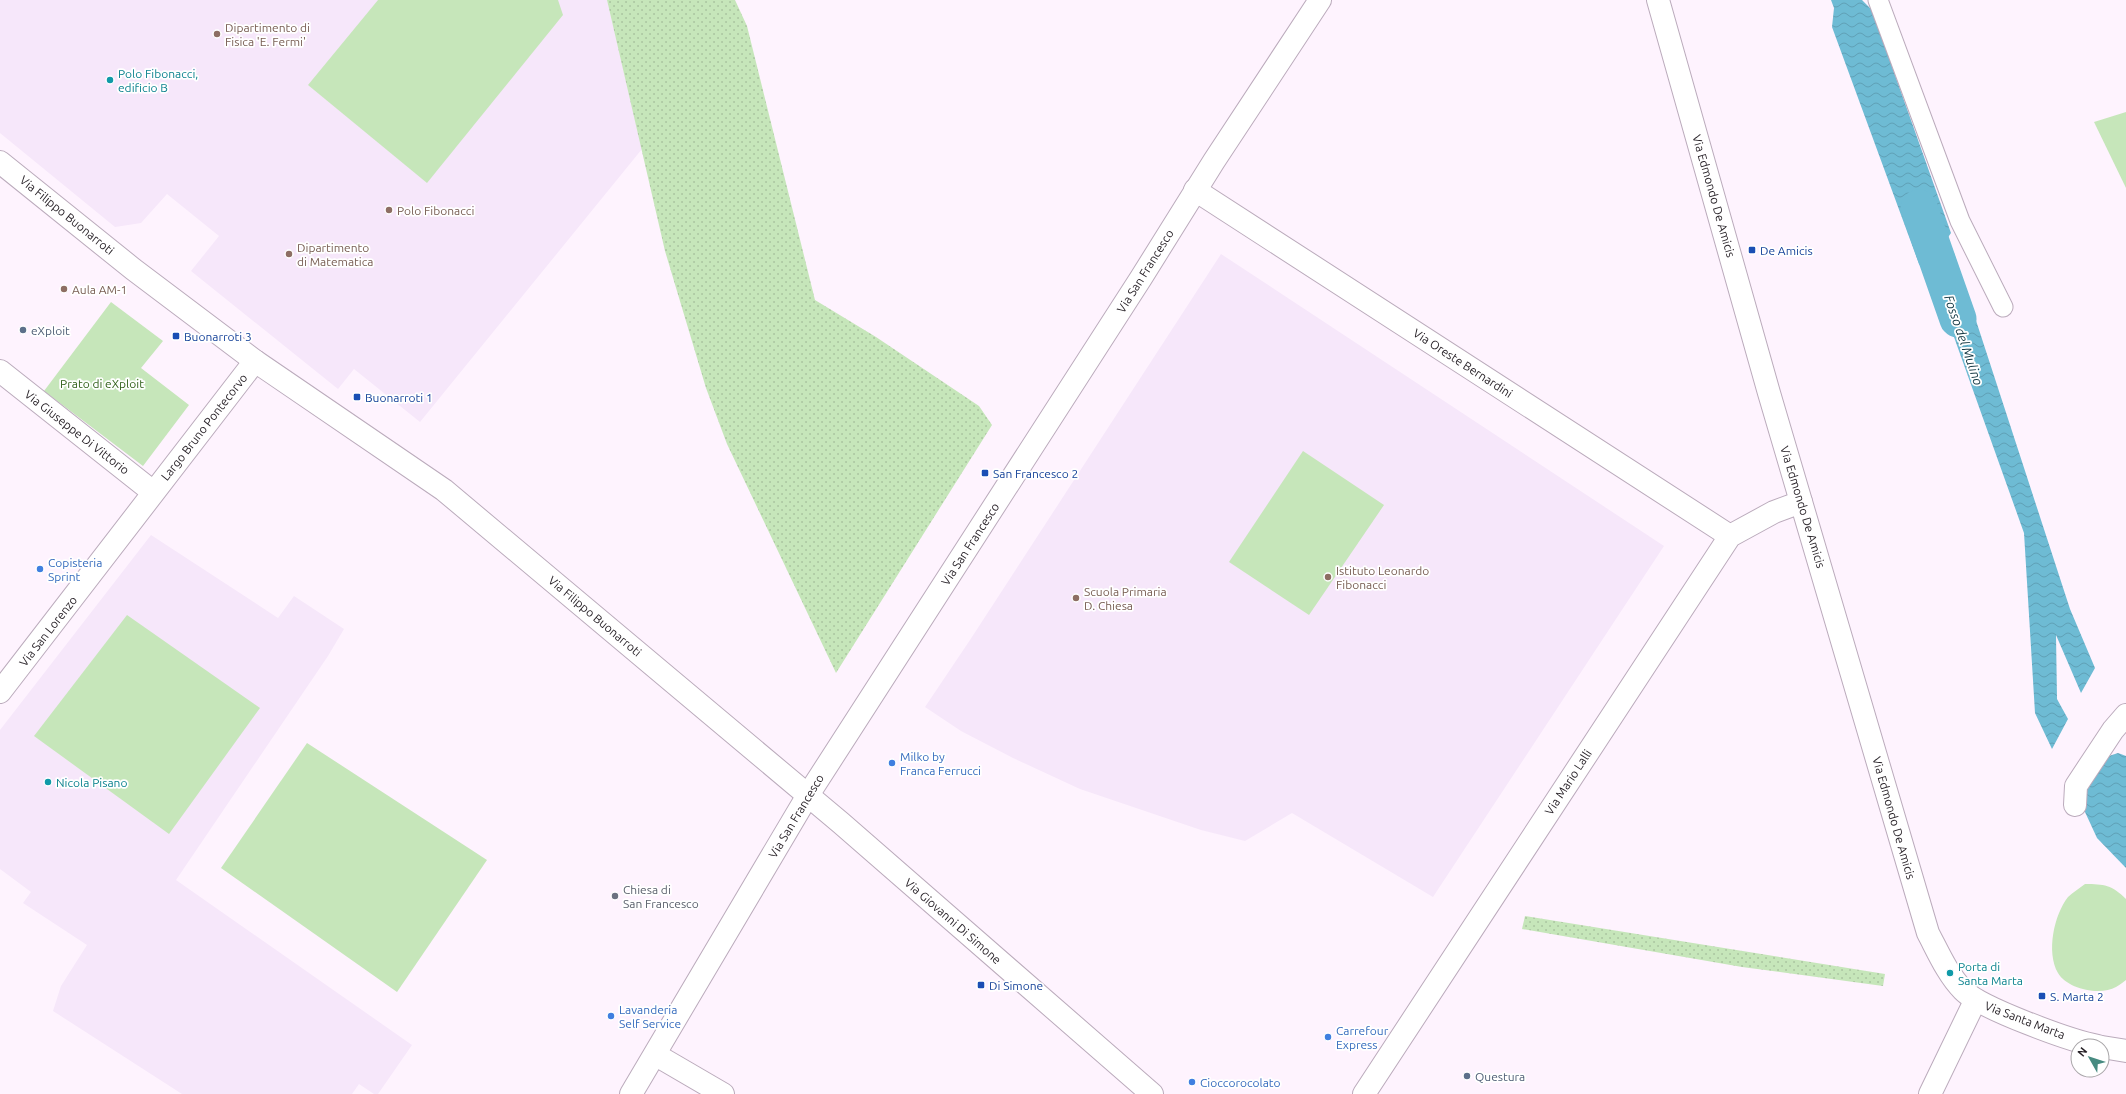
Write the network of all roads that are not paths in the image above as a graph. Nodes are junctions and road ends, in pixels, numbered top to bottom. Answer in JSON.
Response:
{"nodes":[{"id":1,"x":1320,"y":0,"type":"edge"},
{"id":2,"x":1658,"y":0,"type":"edge"},
{"id":3,"x":1878,"y":0,"type":"edge"},
{"id":4,"x":0,"y":162,"type":"edge"},
{"id":5,"x":1195,"y":190,"type":"junction"},
{"id":6,"x":133,"y":269,"type":"joint"},
{"id":7,"x":2003,"y":306,"type":"dead end"},
{"id":8,"x":254,"y":361,"type":"junction"},
{"id":9,"x":0,"y":371,"type":"edge"},
{"id":10,"x":377,"y":443,"type":"joint"},
{"id":11,"x":153,"y":492,"type":"junction"},
{"id":12,"x":1801,"y":502,"type":"junction"},
{"id":13,"x":1730,"y":536,"type":"junction"},
{"id":14,"x":0,"y":692,"type":"edge"},
{"id":15,"x":2126,"y":715,"type":"edge"},
{"id":16,"x":808,"y":795,"type":"junction"},
{"id":17,"x":2075,"y":805,"type":"dead end"},
{"id":18,"x":1975,"y":1001,"type":"junction"},
{"id":19,"x":2074,"y":1038,"type":"edge"},
{"id":20,"x":2110,"y":1048,"type":"edge"},
{"id":21,"x":2126,"y":1051,"type":"edge"},
{"id":22,"x":656,"y":1055,"type":"junction"},
{"id":23,"x":632,"y":1094,"type":"edge"},
{"id":24,"x":723,"y":1094,"type":"edge"},
{"id":25,"x":1152,"y":1094,"type":"edge"},
{"id":26,"x":1364,"y":1094,"type":"edge"},
{"id":27,"x":1930,"y":1094,"type":"edge"}],
"edges":[{"from":1,"to":5,"type":"street","name":"Via San Francesco"},
{"from":2,"to":12,"type":"street","name":"Via Edmondo De Amicis"},
{"from":3,"to":7,"type":"lane"},
{"from":4,"to":6,"type":"street","name":"Via Filippo Buonarroti"},
{"from":5,"to":13,"type":"street","name":"Via Oreste Bernardini"},
{"from":5,"to":16,"type":"street","name":"Via San Francesco"},
{"from":6,"to":8,"type":"street","name":"Largo Bruno Pontecorvo"},
{"from":8,"to":10,"type":"street","name":"Largo Bruno Pontecorvo"},
{"from":8,"to":11,"type":"street","name":"Largo Bruno Pontecorvo"},
{"from":9,"to":11,"type":"street","name":"Via Giuseppe Di Vittorio"},
{"from":10,"to":16,"type":"street","name":"Via Filippo Buonarroti"},
{"from":11,"to":14,"type":"street","name":"Via San Lorenzo"},
{"from":12,"to":13,"type":"street","name":"Via Mario Lalli"},
{"from":12,"to":18,"type":"street","name":"Via Edmondo De Amicis"},
{"from":13,"to":26,"type":"street","name":"Via Mario Lalli"},
{"from":15,"to":17,"type":"street"},
{"from":16,"to":22,"type":"street","name":"Via San Francesco"},
{"from":16,"to":25,"type":"street","name":"Via Giovanni Di Simone"},
{"from":18,"to":19,"type":"street","name":"Via Santa Marta"},
{"from":18,"to":27,"type":"street"},
{"from":20,"to":21,"type":"street"},
{"from":22,"to":23,"type":"street","name":"Via San Francesco"},
{"from":22,"to":24,"type":"street"}]}
